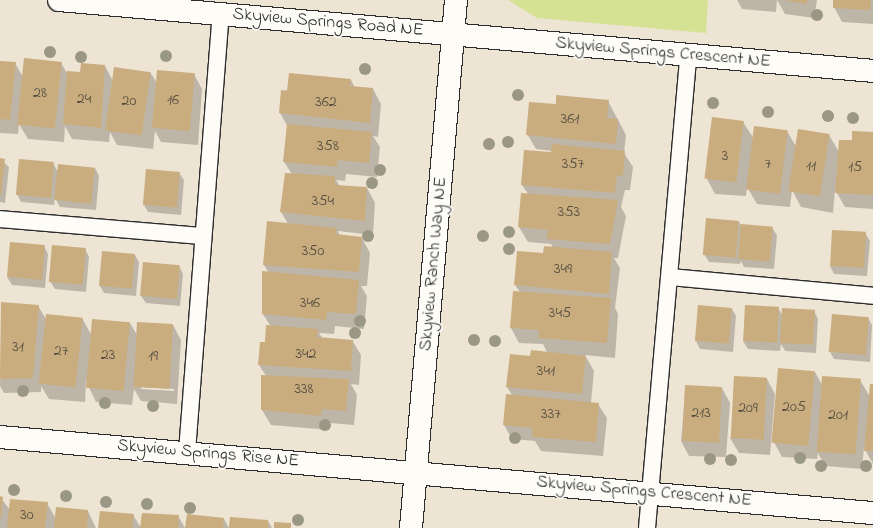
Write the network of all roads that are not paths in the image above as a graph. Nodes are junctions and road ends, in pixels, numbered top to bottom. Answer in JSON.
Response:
{"nodes":[{"id":1,"x":59,"y":0,"type":"edge"},
{"id":2,"x":456,"y":0,"type":"edge"},
{"id":3,"x":221,"y":14,"type":"junction"},
{"id":4,"x":454,"y":34,"type":"junction"},
{"id":5,"x":688,"y":55,"type":"junction"},
{"id":6,"x":873,"y":71,"type":"edge"},
{"id":7,"x":0,"y":219,"type":"edge"},
{"id":8,"x":202,"y":236,"type":"junction"},
{"id":9,"x":670,"y":277,"type":"junction"},
{"id":10,"x":873,"y":296,"type":"edge"},
{"id":11,"x":0,"y":436,"type":"edge"},
{"id":12,"x":187,"y":452,"type":"junction"},
{"id":13,"x":416,"y":471,"type":"junction"},
{"id":14,"x":650,"y":493,"type":"junction"},
{"id":15,"x":873,"y":513,"type":"edge"},
{"id":16,"x":411,"y":528,"type":"edge"},
{"id":17,"x":647,"y":528,"type":"edge"}],
"edges":[{"from":1,"to":3,"type":"street","name":"Skyview Springs Road NE"},
{"from":2,"to":4,"type":"street","name":"Skyview Ranch Way NE"},
{"from":3,"to":4,"type":"street","name":"Skyview Springs Road NE"},
{"from":3,"to":8,"type":"lane"},
{"from":4,"to":5,"type":"street","name":"Skyview Springs Crescent NE"},
{"from":4,"to":13,"type":"street","name":"Skyview Ranch Way NE"},
{"from":5,"to":6,"type":"street","name":"Skyview Springs Crescent NE"},
{"from":5,"to":9,"type":"lane"},
{"from":7,"to":8,"type":"lane"},
{"from":8,"to":12,"type":"lane"},
{"from":9,"to":10,"type":"lane"},
{"from":9,"to":14,"type":"lane"},
{"from":11,"to":12,"type":"street","name":"Skyview Springs Rise NE"},
{"from":12,"to":13,"type":"street","name":"Skyview Springs Rise NE"},
{"from":13,"to":14,"type":"street","name":"Skyview Springs Crescent NE"},
{"from":13,"to":16,"type":"street","name":"Skyview Ranch Way NE"},
{"from":14,"to":15,"type":"street","name":"Skyview Springs Crescent NE"},
{"from":14,"to":17,"type":"lane"}]}
